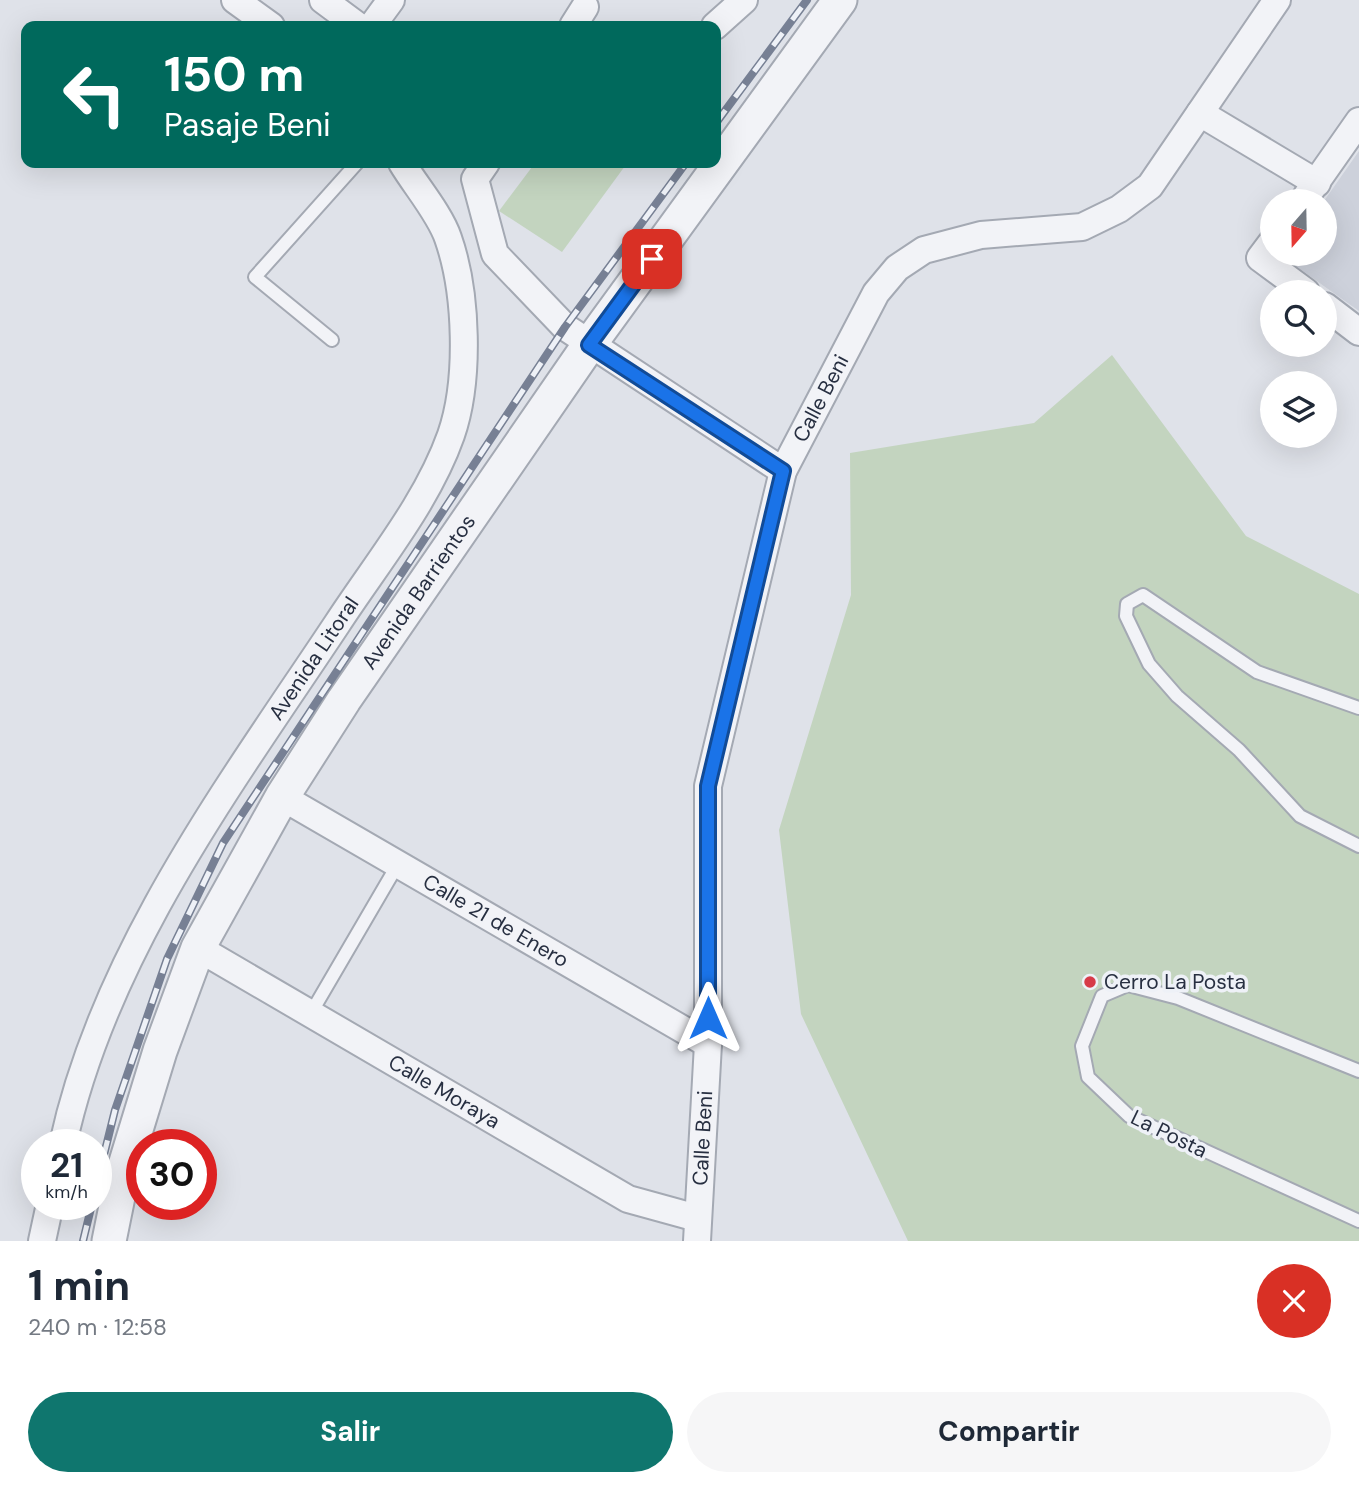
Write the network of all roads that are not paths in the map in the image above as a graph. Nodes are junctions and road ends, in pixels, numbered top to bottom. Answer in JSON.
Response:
{"nodes":[{"id":1,"x":235,"y":0,"type":"edge"},
{"id":2,"x":323,"y":0,"type":"edge"},
{"id":3,"x":391,"y":0,"type":"edge"},
{"id":4,"x":744,"y":0,"type":"edge"},
{"id":5,"x":840,"y":0,"type":"edge"},
{"id":6,"x":1276,"y":0,"type":"edge"},
{"id":7,"x":264,"y":21,"type":"edge"},
{"id":8,"x":351,"y":21,"type":"edge"},
{"id":9,"x":376,"y":21,"type":"edge"},
{"id":10,"x":721,"y":21,"type":"edge"},
{"id":11,"x":1200,"y":113,"type":"junction"},
{"id":12,"x":1359,"y":121,"type":"edge"},
{"id":13,"x":721,"y":164,"type":"edge"},
{"id":14,"x":353,"y":168,"type":"edge"},
{"id":15,"x":405,"y":168,"type":"edge"},
{"id":16,"x":483,"y":168,"type":"edge"},
{"id":17,"x":718,"y":168,"type":"edge"},
{"id":18,"x":1306,"y":189,"type":"edge"},
{"id":19,"x":1312,"y":189,"type":"edge"},
{"id":20,"x":1281,"y":266,"type":"edge"},
{"id":21,"x":1295,"y":280,"type":"edge"},
{"id":22,"x":1337,"y":315,"type":"edge"},
{"id":23,"x":1359,"y":332,"type":"edge"},
{"id":24,"x":332,"y":340,"type":"dead end"},
{"id":25,"x":589,"y":345,"type":"junction"},
{"id":26,"x":783,"y":471,"type":"junction"},
{"id":27,"x":1359,"y":708,"type":"edge"},
{"id":28,"x":282,"y":797,"type":"junction"},
{"id":29,"x":1359,"y":846,"type":"edge"},
{"id":30,"x":398,"y":864,"type":"junction"},
{"id":31,"x":198,"y":948,"type":"junction"},
{"id":32,"x":311,"y":1013,"type":"junction"},
{"id":33,"x":708,"y":1044,"type":"junction"},
{"id":34,"x":1359,"y":1071,"type":"edge"},
{"id":35,"x":67,"y":1129,"type":"edge"},
{"id":36,"x":47,"y":1220,"type":"edge"},
{"id":37,"x":1359,"y":1221,"type":"edge"},
{"id":38,"x":697,"y":1229,"type":"edge"},
{"id":39,"x":42,"y":1241,"type":"edge"},
{"id":40,"x":109,"y":1241,"type":"edge"}],
"edges":[{"from":1,"to":7,"type":"street"},
{"from":2,"to":8,"type":"street"},
{"from":3,"to":9,"type":"street"},
{"from":4,"to":10,"type":"street"},
{"from":5,"to":13,"type":"street","name":"Avenida Barrientos"},
{"from":6,"to":11,"type":"street","name":"Calle Beni"},
{"from":11,"to":18,"type":"street"},
{"from":11,"to":26,"type":"street","name":"Calle Beni"},
{"from":12,"to":19,"type":"street"},
{"from":14,"to":24,"type":"lane"},
{"from":15,"to":35,"type":"street","name":"Avenida Litoral"},
{"from":16,"to":25,"type":"street"},
{"from":17,"to":25,"type":"street","name":"Avenida Barrientos"},
{"from":20,"to":21,"type":"street"},
{"from":22,"to":23,"type":"street"},
{"from":25,"to":26,"type":"street"},
{"from":25,"to":28,"type":"street","name":"Avenida Barrientos"},
{"from":26,"to":33,"type":"street","name":"Calle Beni"},
{"from":27,"to":29,"type":"lane"},
{"from":28,"to":30,"type":"street","name":"Calle 21 de Enero"},
{"from":28,"to":31,"type":"street","name":"Avenida Barrientos"},
{"from":30,"to":32,"type":"lane"},
{"from":30,"to":33,"type":"street","name":"Calle 21 de Enero"},
{"from":31,"to":32,"type":"street","name":"Calle Moraya"},
{"from":31,"to":40,"type":"street","name":"Avenida Barrientos"},
{"from":32,"to":38,"type":"street","name":"Calle Moraya"},
{"from":33,"to":38,"type":"street","name":"Calle Beni"},
{"from":34,"to":37,"type":"lane","name":"La Posta"},
{"from":36,"to":39,"type":"street"}]}
